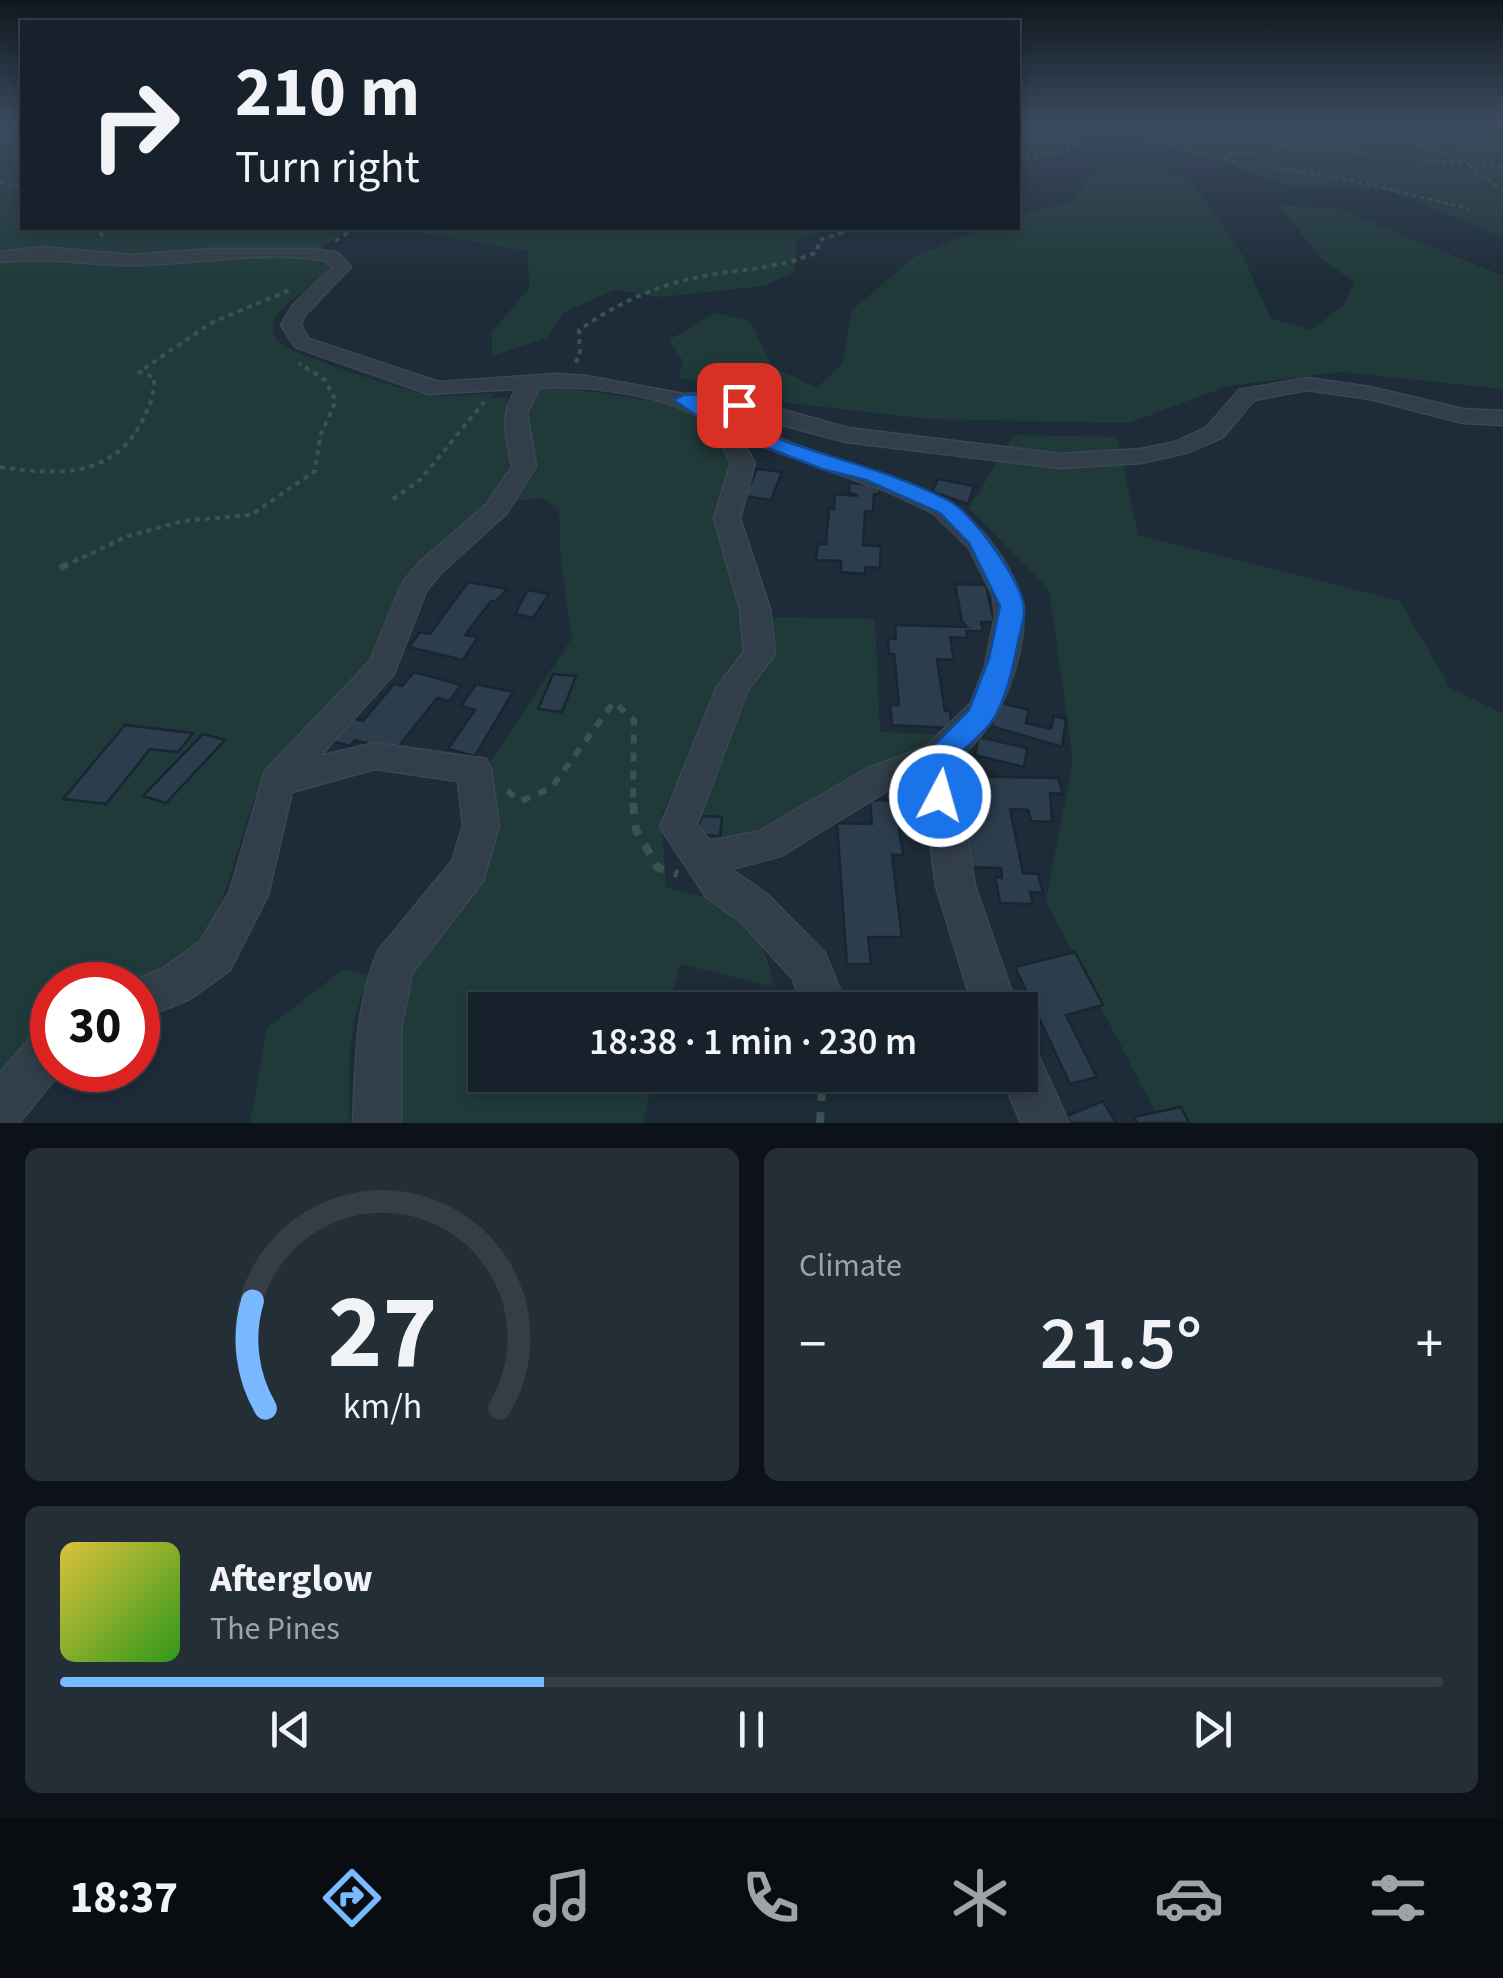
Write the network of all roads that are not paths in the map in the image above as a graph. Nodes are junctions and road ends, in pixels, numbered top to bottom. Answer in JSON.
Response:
{"nodes":[{"id":1,"x":0,"y":257,"type":"edge"},
{"id":2,"x":531,"y":383,"type":"junction"},
{"id":3,"x":684,"y":400,"type":"junction"},
{"id":4,"x":1503,"y":418,"type":"edge"},
{"id":5,"x":719,"y":422,"type":"junction"},
{"id":6,"x":937,"y":757,"type":"junction"},
{"id":7,"x":277,"y":781,"type":"junction"},
{"id":8,"x":710,"y":872,"type":"junction"},
{"id":9,"x":160,"y":991,"type":"edge"},
{"id":10,"x":819,"y":992,"type":"edge"},
{"id":11,"x":989,"y":992,"type":"edge"},
{"id":12,"x":30,"y":1073,"type":"edge"},
{"id":13,"x":1031,"y":1092,"type":"edge"},
{"id":14,"x":0,"y":1109,"type":"edge"},
{"id":15,"x":376,"y":1123,"type":"edge"},
{"id":16,"x":1044,"y":1123,"type":"edge"}],
"edges":[{"from":1,"to":2,"type":"street"},
{"from":2,"to":3,"type":"street"},
{"from":2,"to":7,"type":"street"},
{"from":3,"to":4,"type":"street"},
{"from":3,"to":5,"type":"street"},
{"from":5,"to":6,"type":"street"},
{"from":5,"to":8,"type":"street"},
{"from":6,"to":8,"type":"street"},
{"from":6,"to":11,"type":"street"},
{"from":7,"to":9,"type":"street"},
{"from":7,"to":15,"type":"street"},
{"from":8,"to":10,"type":"street"},
{"from":12,"to":14,"type":"street"},
{"from":13,"to":16,"type":"street"}]}
